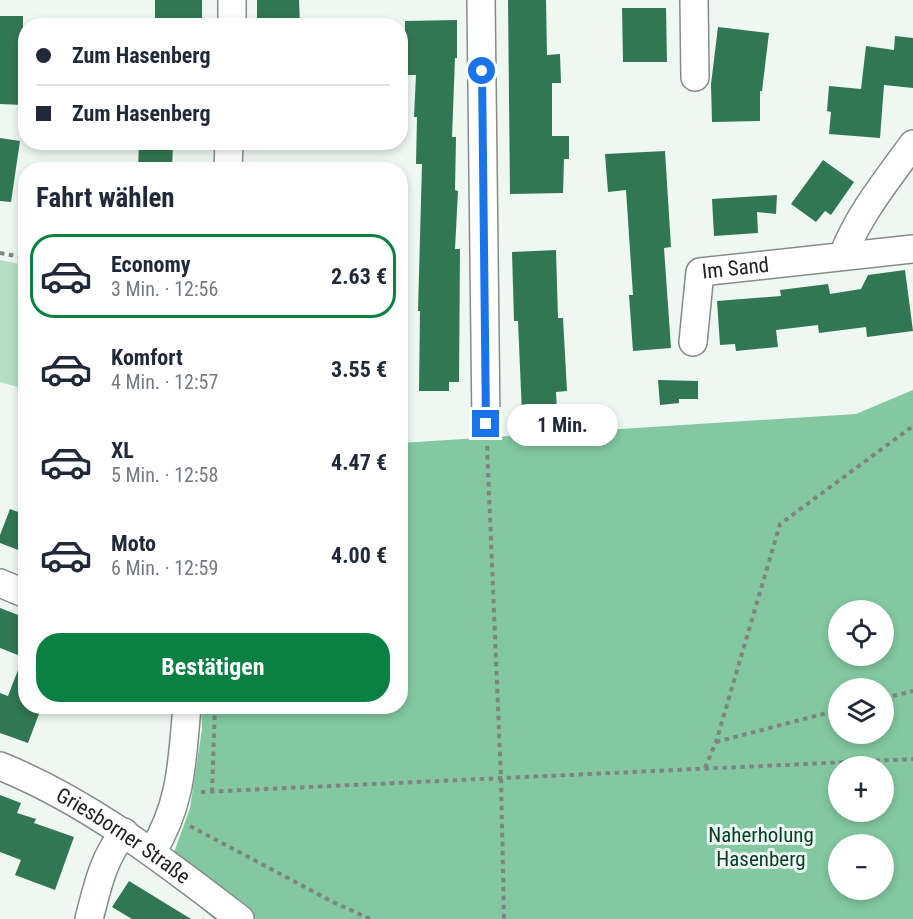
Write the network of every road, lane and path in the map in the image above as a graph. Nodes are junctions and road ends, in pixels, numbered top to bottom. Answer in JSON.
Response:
{"nodes":[{"id":1,"x":232,"y":0,"type":"edge"},
{"id":2,"x":481,"y":0,"type":"edge"},
{"id":3,"x":694,"y":0,"type":"edge"},
{"id":4,"x":232,"y":18,"type":"edge"},
{"id":5,"x":695,"y":77,"type":"dead end"},
{"id":6,"x":913,"y":144,"type":"edge"},
{"id":7,"x":913,"y":249,"type":"edge"},
{"id":8,"x":0,"y":253,"type":"edge"},
{"id":9,"x":843,"y":255,"type":"junction"},
{"id":10,"x":18,"y":256,"type":"edge"},
{"id":11,"x":693,"y":342,"type":"dead end"},
{"id":12,"x":486,"y":424,"type":"joint"},
{"id":13,"x":913,"y":426,"type":"edge"},
{"id":14,"x":0,"y":583,"type":"edge"},
{"id":15,"x":18,"y":591,"type":"edge"},
{"id":16,"x":913,"y":691,"type":"edge"},
{"id":17,"x":894,"y":696,"type":"edge"},
{"id":18,"x":828,"y":713,"type":"edge"},
{"id":19,"x":186,"y":714,"type":"edge"},
{"id":20,"x":215,"y":714,"type":"edge"},
{"id":21,"x":716,"y":742,"type":"junction"},
{"id":22,"x":913,"y":759,"type":"edge"},
{"id":23,"x":0,"y":766,"type":"edge"},
{"id":24,"x":705,"y":768,"type":"junction"},
{"id":25,"x":501,"y":778,"type":"junction"},
{"id":26,"x":179,"y":790,"type":"junction"},
{"id":27,"x":212,"y":792,"type":"junction"},
{"id":28,"x":170,"y":816,"type":"junction"},
{"id":29,"x":124,"y":832,"type":"junction"},
{"id":30,"x":152,"y":852,"type":"junction"},
{"id":31,"x":89,"y":919,"type":"edge"},
{"id":32,"x":240,"y":919,"type":"edge"},
{"id":33,"x":370,"y":919,"type":"edge"},
{"id":34,"x":504,"y":919,"type":"edge"}],
"edges":[{"from":1,"to":4,"type":"street"},
{"from":2,"to":12,"type":"street"},
{"from":3,"to":5,"type":"street"},
{"from":6,"to":9,"type":"street"},
{"from":7,"to":9,"type":"street","name":"Im Sand"},
{"from":8,"to":10,"type":"path"},
{"from":9,"to":11,"type":"street","name":"Im Sand"},
{"from":12,"to":25,"type":"path"},
{"from":13,"to":21,"type":"path"},
{"from":14,"to":15,"type":"street"},
{"from":16,"to":17,"type":"path"},
{"from":18,"to":21,"type":"path"},
{"from":19,"to":26,"type":"street"},
{"from":20,"to":27,"type":"path"},
{"from":21,"to":24,"type":"path"},
{"from":22,"to":24,"type":"path"},
{"from":23,"to":29,"type":"street","name":"Griesborner Straße"},
{"from":24,"to":25,"type":"path"},
{"from":25,"to":27,"type":"path"},
{"from":25,"to":34,"type":"path"},
{"from":26,"to":27,"type":"path"},
{"from":26,"to":28,"type":"street"},
{"from":28,"to":30,"type":"street"},
{"from":28,"to":33,"type":"path"},
{"from":29,"to":30,"type":"street","name":"Griesborner Straße"},
{"from":29,"to":31,"type":"street"},
{"from":30,"to":32,"type":"street","name":"Griesborner Straße"}]}
